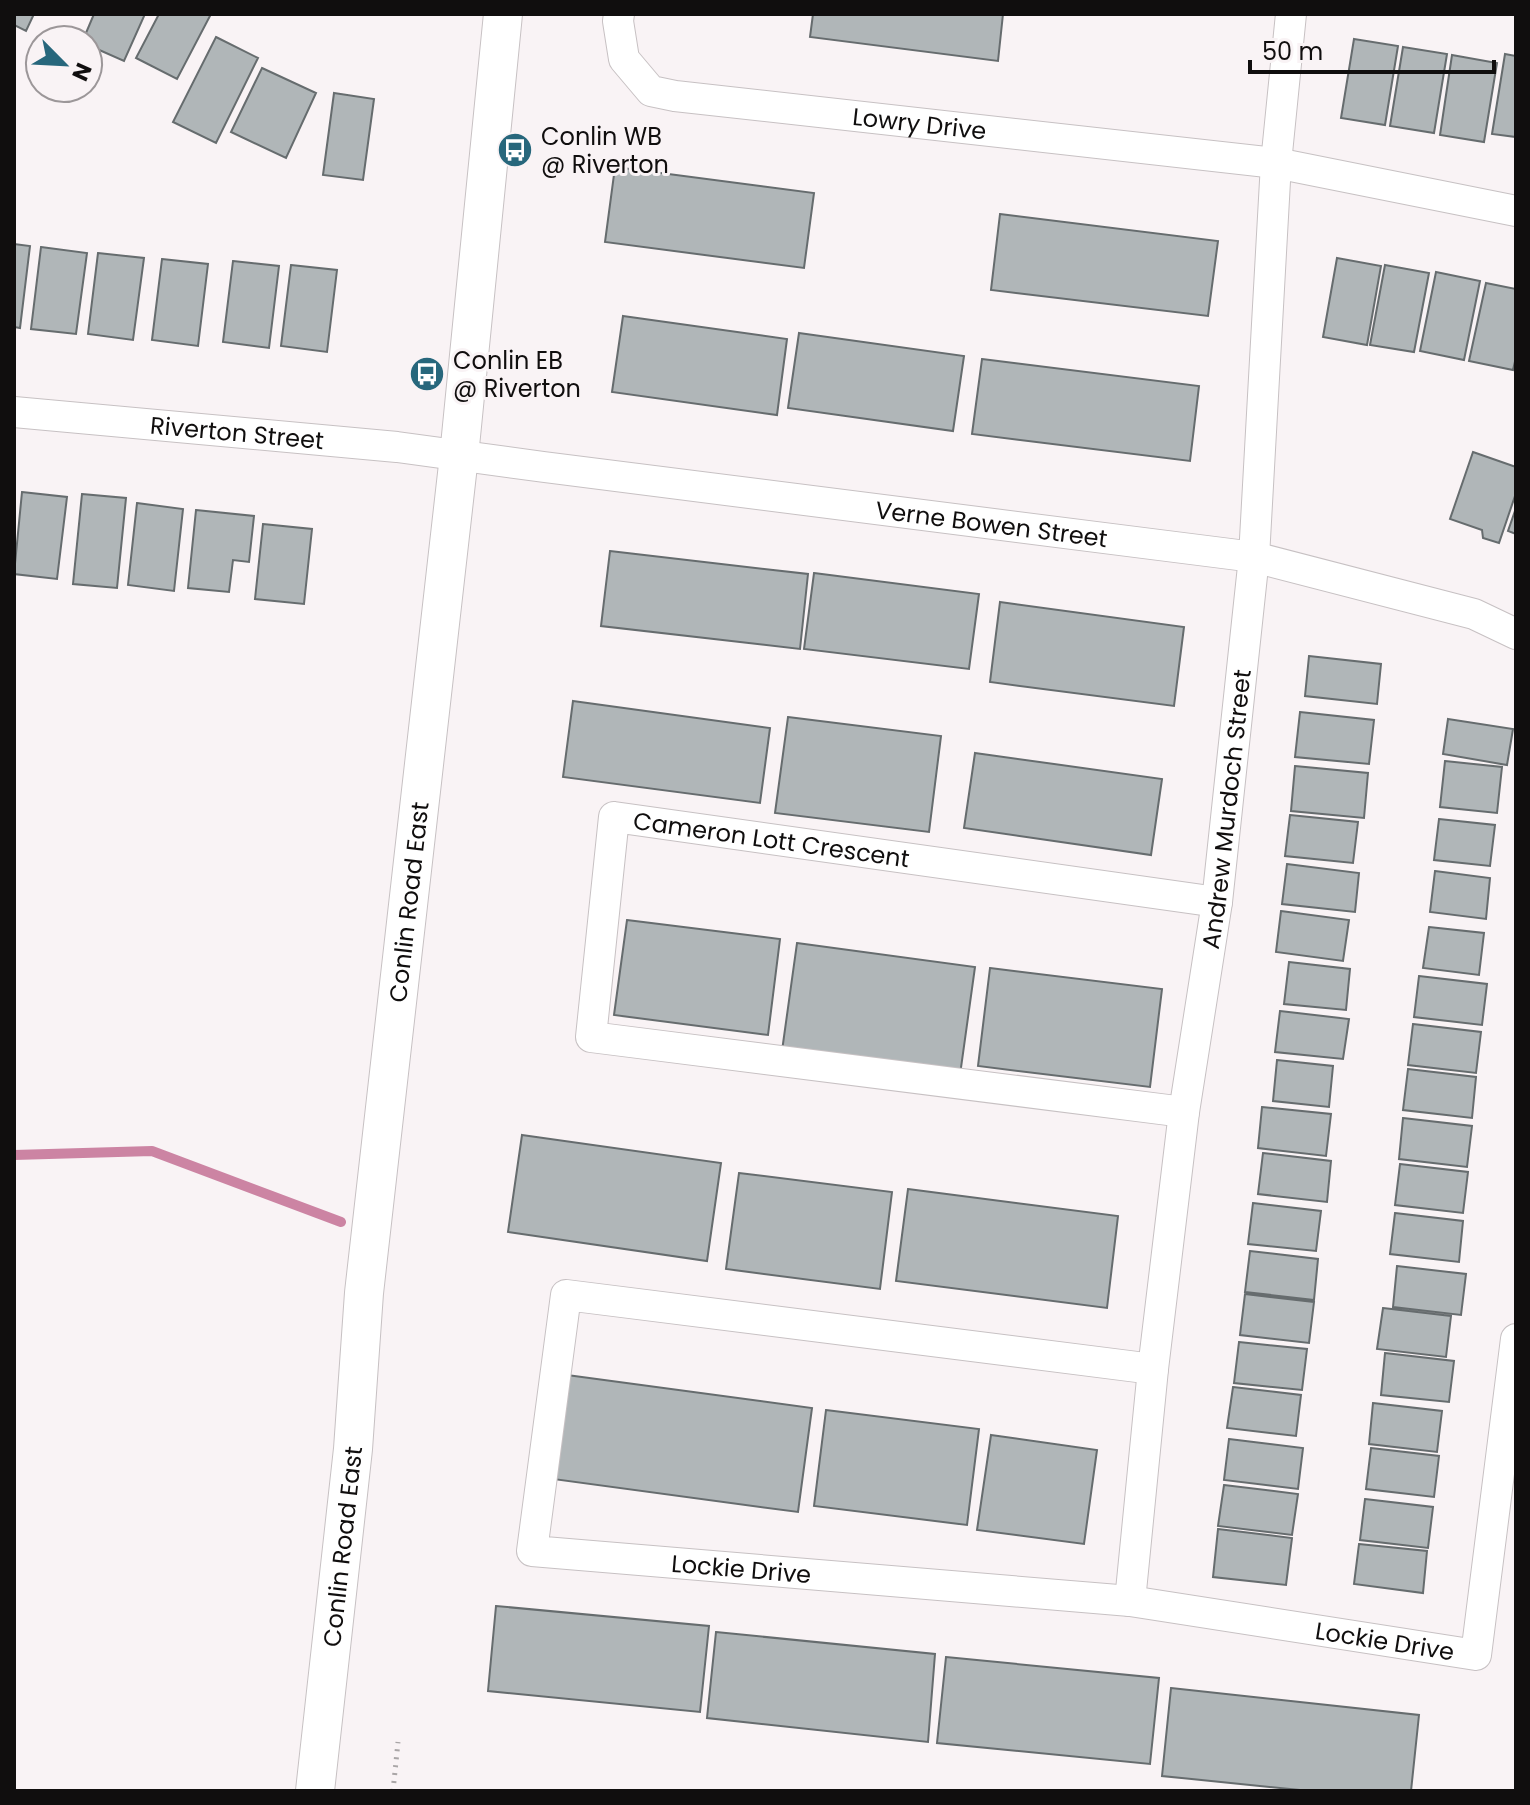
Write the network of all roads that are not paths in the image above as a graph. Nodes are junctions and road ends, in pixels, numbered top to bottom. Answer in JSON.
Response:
{"nodes":[{"id":1,"x":503,"y":14,"type":"edge"},
{"id":2,"x":619,"y":14,"type":"edge"},
{"id":3,"x":1291,"y":14,"type":"edge"},
{"id":4,"x":1276,"y":163,"type":"junction"},
{"id":5,"x":1516,"y":211,"type":"edge"},
{"id":6,"x":14,"y":412,"type":"edge"},
{"id":7,"x":459,"y":456,"type":"junction"},
{"id":8,"x":1254,"y":557,"type":"junction"},
{"id":9,"x":1516,"y":634,"type":"edge"},
{"id":10,"x":1217,"y":902,"type":"junction"},
{"id":11,"x":1184,"y":1112,"type":"junction"},
{"id":12,"x":1516,"y":1339,"type":"edge"},
{"id":13,"x":1153,"y":1369,"type":"junction"},
{"id":14,"x":1130,"y":1601,"type":"junction"},
{"id":15,"x":315,"y":1791,"type":"edge"}],
"edges":[{"from":1,"to":7,"type":"street","name":"Conlin Road East"},
{"from":2,"to":4,"type":"street","name":"Lowry Drive"},
{"from":3,"to":4,"type":"street","name":"Andrew Murdoch Street"},
{"from":4,"to":5,"type":"street","name":"Lowry Drive"},
{"from":4,"to":8,"type":"street","name":"Andrew Murdoch Street"},
{"from":6,"to":7,"type":"street","name":"Riverton Street"},
{"from":7,"to":8,"type":"street","name":"Verne Bowen Street"},
{"from":7,"to":15,"type":"street","name":"Conlin Road East"},
{"from":8,"to":9,"type":"street","name":"Verne Bowen Street"},
{"from":8,"to":10,"type":"street","name":"Andrew Murdoch Street"},
{"from":10,"to":11,"type":"street","name":"Andrew Murdoch Street"},
{"from":10,"to":11,"type":"street","name":"Cameron Lott Crescent"},
{"from":11,"to":13,"type":"street","name":"Andrew Murdoch Street"},
{"from":12,"to":14,"type":"street","name":"Lockie Drive"},
{"from":13,"to":14,"type":"street","name":"Andrew Murdoch Street"},
{"from":13,"to":14,"type":"street","name":"Lockie Drive"}]}
